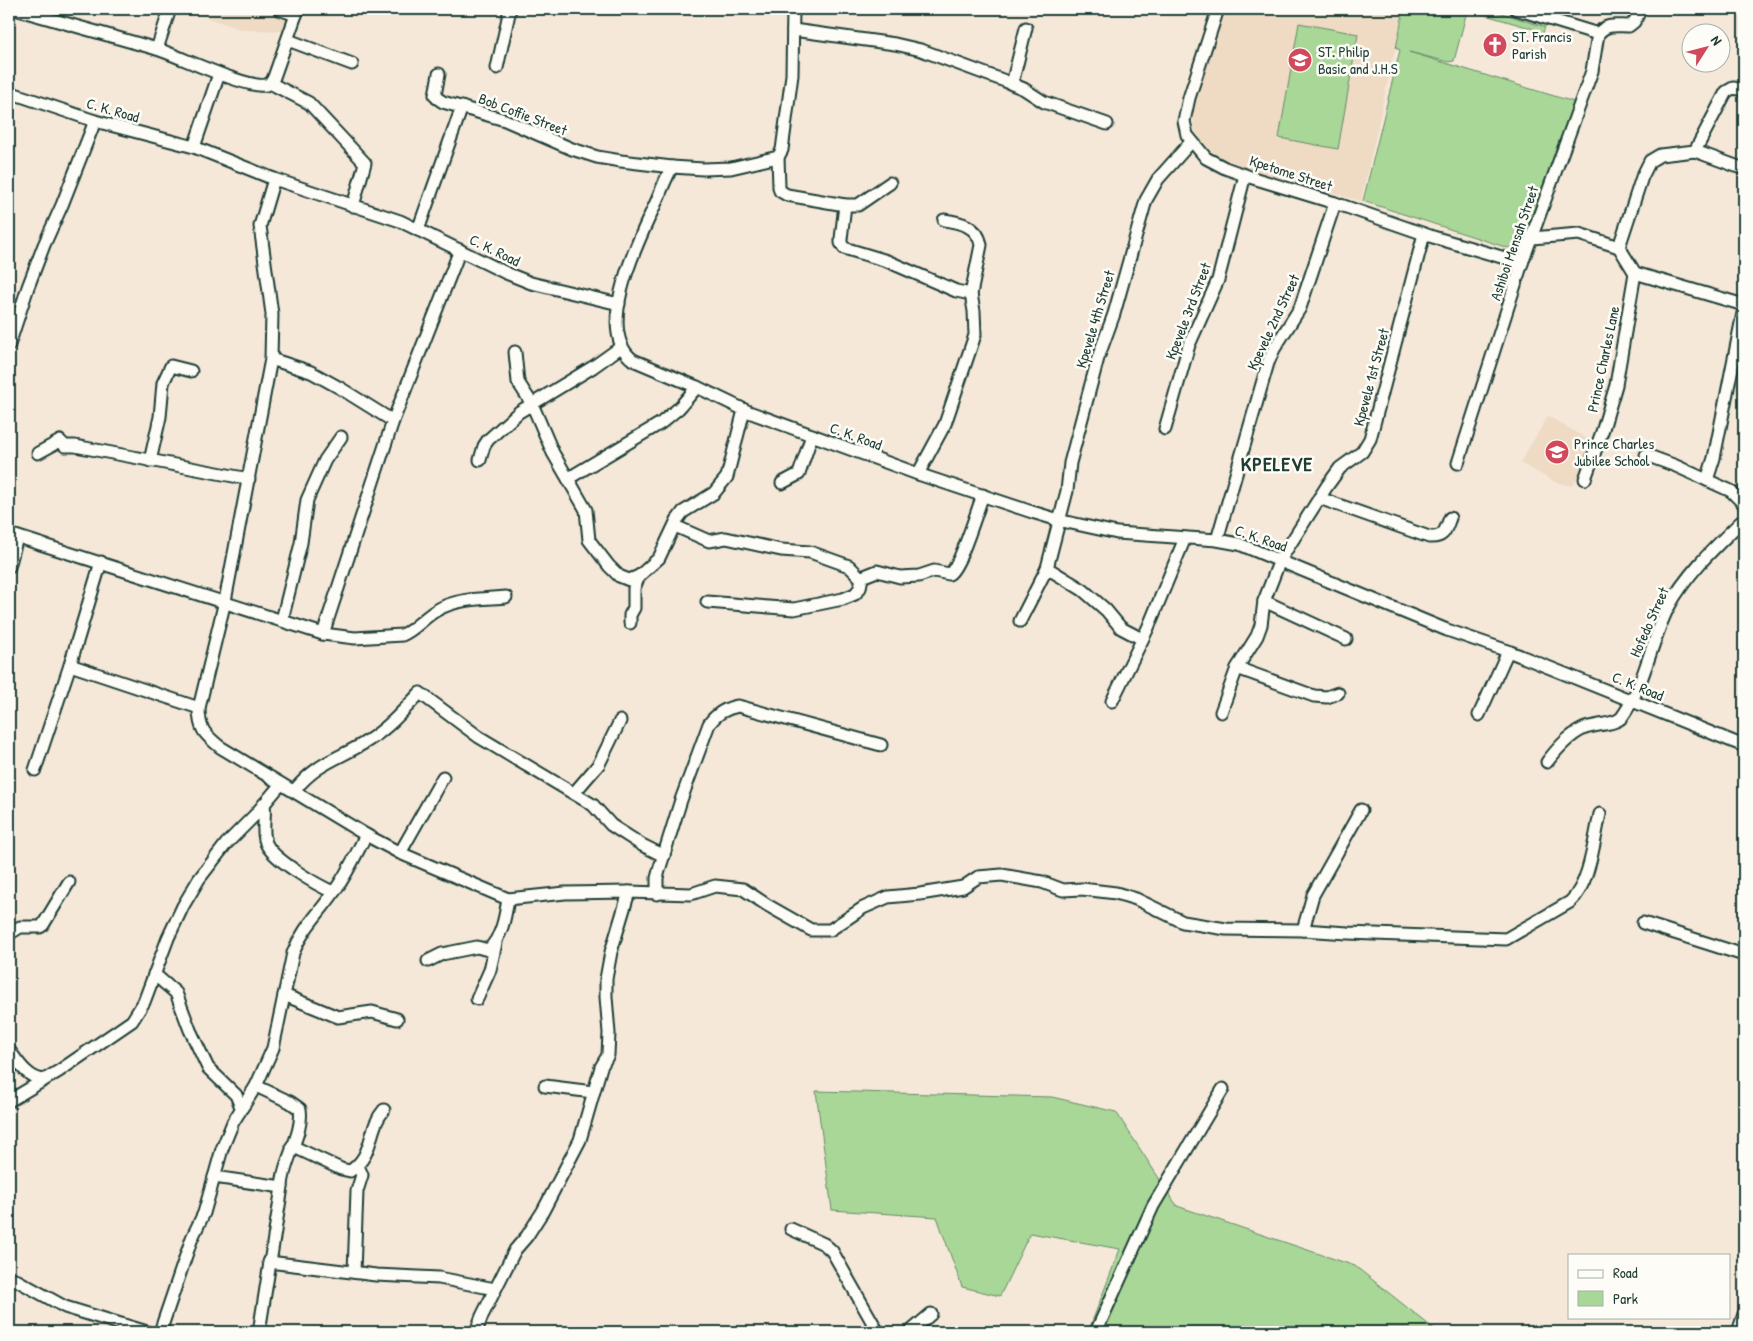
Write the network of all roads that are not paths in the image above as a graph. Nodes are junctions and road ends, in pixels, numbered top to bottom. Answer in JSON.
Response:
{"nodes":[{"id":1,"x":15,"y":9,"type":"edge"},
{"id":2,"x":170,"y":9,"type":"edge"},
{"id":3,"x":279,"y":9,"type":"edge"},
{"id":4,"x":510,"y":9,"type":"edge"},
{"id":5,"x":793,"y":9,"type":"edge"},
{"id":6,"x":1218,"y":9,"type":"edge"},
{"id":7,"x":1516,"y":9,"type":"edge"},
{"id":8,"x":1641,"y":9,"type":"edge"},
{"id":9,"x":297,"y":12,"type":"edge"},
{"id":10,"x":1026,"y":28,"type":"dead end"},
{"id":11,"x":793,"y":30,"type":"junction"},
{"id":12,"x":1598,"y":34,"type":"junction"},
{"id":13,"x":288,"y":40,"type":"junction"},
{"id":14,"x":157,"y":49,"type":"junction"},
{"id":15,"x":352,"y":64,"type":"dead end"},
{"id":16,"x":498,"y":68,"type":"dead end"},
{"id":17,"x":219,"y":74,"type":"junction"},
{"id":18,"x":439,"y":74,"type":"dead end"},
{"id":19,"x":270,"y":84,"type":"junction"},
{"id":20,"x":1012,"y":84,"type":"junction"},
{"id":21,"x":1744,"y":90,"type":"edge"},
{"id":22,"x":9,"y":92,"type":"edge"},
{"id":23,"x":462,"y":107,"type":"junction"},
{"id":24,"x":95,"y":121,"type":"junction"},
{"id":25,"x":1107,"y":124,"type":"dead end"},
{"id":26,"x":1191,"y":142,"type":"junction"},
{"id":27,"x":194,"y":147,"type":"junction"},
{"id":28,"x":1695,"y":151,"type":"junction"},
{"id":29,"x":778,"y":157,"type":"junction"},
{"id":30,"x":672,"y":167,"type":"junction"},
{"id":31,"x":1744,"y":169,"type":"edge"},
{"id":32,"x":1245,"y":175,"type":"junction"},
{"id":33,"x":274,"y":179,"type":"junction"},
{"id":34,"x":890,"y":183,"type":"dead end"},
{"id":35,"x":1335,"y":203,"type":"junction"},
{"id":36,"x":845,"y":205,"type":"junction"},
{"id":37,"x":352,"y":206,"type":"junction"},
{"id":38,"x":944,"y":220,"type":"dead end"},
{"id":39,"x":418,"y":230,"type":"junction"},
{"id":40,"x":1424,"y":234,"type":"junction"},
{"id":41,"x":1532,"y":238,"type":"junction"},
{"id":42,"x":1619,"y":247,"type":"junction"},
{"id":43,"x":460,"y":250,"type":"junction"},
{"id":44,"x":1522,"y":263,"type":"junction"},
{"id":45,"x":1635,"y":273,"type":"junction"},
{"id":46,"x":971,"y":294,"type":"junction"},
{"id":47,"x":619,"y":304,"type":"junction"},
{"id":48,"x":1744,"y":307,"type":"edge"},
{"id":49,"x":9,"y":345,"type":"edge"},
{"id":50,"x":621,"y":347,"type":"junction"},
{"id":51,"x":515,"y":352,"type":"dead end"},
{"id":52,"x":271,"y":360,"type":"junction"},
{"id":53,"x":191,"y":371,"type":"dead end"},
{"id":54,"x":696,"y":387,"type":"junction"},
{"id":55,"x":532,"y":404,"type":"junction"},
{"id":56,"x":744,"y":410,"type":"junction"},
{"id":57,"x":393,"y":421,"type":"junction"},
{"id":58,"x":1165,"y":429,"type":"dead end"},
{"id":59,"x":812,"y":435,"type":"junction"},
{"id":60,"x":341,"y":437,"type":"dead end"},
{"id":61,"x":38,"y":453,"type":"dead end"},
{"id":62,"x":1646,"y":455,"type":"dead end"},
{"id":63,"x":480,"y":460,"type":"dead end"},
{"id":64,"x":150,"y":461,"type":"junction"},
{"id":65,"x":1458,"y":463,"type":"dead end"},
{"id":66,"x":918,"y":474,"type":"junction"},
{"id":67,"x":569,"y":478,"type":"junction"},
{"id":68,"x":249,"y":479,"type":"junction"},
{"id":69,"x":1585,"y":479,"type":"dead end"},
{"id":70,"x":1707,"y":480,"type":"junction"},
{"id":71,"x":782,"y":483,"type":"dead end"},
{"id":72,"x":983,"y":496,"type":"junction"},
{"id":73,"x":1319,"y":498,"type":"junction"},
{"id":74,"x":1744,"y":504,"type":"edge"},
{"id":75,"x":1450,"y":518,"type":"dead end"},
{"id":76,"x":1744,"y":519,"type":"edge"},
{"id":77,"x":1058,"y":520,"type":"junction"},
{"id":78,"x":675,"y":526,"type":"junction"},
{"id":79,"x":13,"y":536,"type":"edge"},
{"id":80,"x":1185,"y":538,"type":"junction"},
{"id":81,"x":1217,"y":540,"type":"junction"},
{"id":82,"x":1280,"y":560,"type":"junction"},
{"id":83,"x":100,"y":562,"type":"junction"},
{"id":84,"x":9,"y":567,"type":"edge"},
{"id":85,"x":1047,"y":568,"type":"junction"},
{"id":86,"x":639,"y":576,"type":"junction"},
{"id":87,"x":862,"y":577,"type":"junction"},
{"id":88,"x":506,"y":597,"type":"dead end"},
{"id":89,"x":1264,"y":600,"type":"junction"},
{"id":90,"x":225,"y":602,"type":"junction"},
{"id":91,"x":707,"y":602,"type":"dead end"},
{"id":92,"x":282,"y":620,"type":"junction"},
{"id":93,"x":1020,"y":621,"type":"dead end"},
{"id":94,"x":630,"y":623,"type":"dead end"},
{"id":95,"x":323,"y":634,"type":"junction"},
{"id":96,"x":1142,"y":639,"type":"junction"},
{"id":97,"x":1346,"y":639,"type":"dead end"},
{"id":98,"x":1508,"y":651,"type":"junction"},
{"id":99,"x":70,"y":666,"type":"junction"},
{"id":100,"x":1237,"y":668,"type":"junction"},
{"id":101,"x":1338,"y":693,"type":"dead end"},
{"id":102,"x":1632,"y":700,"type":"junction"},
{"id":103,"x":1112,"y":701,"type":"dead end"},
{"id":104,"x":199,"y":708,"type":"junction"},
{"id":105,"x":1221,"y":712,"type":"dead end"},
{"id":106,"x":1479,"y":715,"type":"dead end"},
{"id":107,"x":620,"y":721,"type":"dead end"},
{"id":108,"x":881,"y":745,"type":"dead end"},
{"id":109,"x":1744,"y":746,"type":"edge"},
{"id":110,"x":1547,"y":762,"type":"dead end"},
{"id":111,"x":36,"y":770,"type":"dead end"},
{"id":112,"x":443,"y":777,"type":"dead end"},
{"id":113,"x":282,"y":784,"type":"junction"},
{"id":114,"x":294,"y":791,"type":"junction"},
{"id":115,"x":574,"y":793,"type":"junction"},
{"id":116,"x":264,"y":804,"type":"junction"},
{"id":117,"x":1361,"y":810,"type":"dead end"},
{"id":118,"x":1600,"y":814,"type":"dead end"},
{"id":119,"x":366,"y":835,"type":"junction"},
{"id":120,"x":400,"y":853,"type":"junction"},
{"id":121,"x":664,"y":856,"type":"junction"},
{"id":122,"x":69,"y":882,"type":"dead end"},
{"id":123,"x":333,"y":892,"type":"junction"},
{"id":124,"x":629,"y":892,"type":"junction"},
{"id":125,"x":657,"y":894,"type":"junction"},
{"id":126,"x":508,"y":899,"type":"junction"},
{"id":127,"x":1643,"y":923,"type":"dead end"},
{"id":128,"x":1303,"y":930,"type":"junction"},
{"id":129,"x":9,"y":934,"type":"edge"},
{"id":130,"x":496,"y":943,"type":"junction"},
{"id":131,"x":1744,"y":955,"type":"edge"},
{"id":132,"x":428,"y":961,"type":"dead end"},
{"id":133,"x":154,"y":974,"type":"junction"},
{"id":134,"x":284,"y":995,"type":"junction"},
{"id":135,"x":477,"y":999,"type":"dead end"},
{"id":136,"x":398,"y":1019,"type":"dead end"},
{"id":137,"x":9,"y":1050,"type":"edge"},
{"id":138,"x":44,"y":1080,"type":"junction"},
{"id":139,"x":256,"y":1086,"type":"junction"},
{"id":140,"x":545,"y":1086,"type":"dead end"},
{"id":141,"x":1223,"y":1089,"type":"dead end"},
{"id":142,"x":593,"y":1092,"type":"junction"},
{"id":143,"x":9,"y":1101,"type":"edge"},
{"id":144,"x":241,"y":1107,"type":"junction"},
{"id":145,"x":384,"y":1110,"type":"dead end"},
{"id":146,"x":292,"y":1146,"type":"junction"},
{"id":147,"x":358,"y":1166,"type":"junction"},
{"id":148,"x":214,"y":1177,"type":"junction"},
{"id":149,"x":282,"y":1187,"type":"junction"},
{"id":150,"x":791,"y":1229,"type":"dead end"},
{"id":151,"x":270,"y":1262,"type":"junction"},
{"id":152,"x":354,"y":1272,"type":"junction"},
{"id":153,"x":9,"y":1276,"type":"edge"},
{"id":154,"x":495,"y":1290,"type":"junction"},
{"id":155,"x":931,"y":1314,"type":"dead end"},
{"id":156,"x":1744,"y":1314,"type":"edge"},
{"id":157,"x":146,"y":1332,"type":"edge"},
{"id":158,"x":160,"y":1332,"type":"edge"},
{"id":159,"x":259,"y":1332,"type":"edge"},
{"id":160,"x":476,"y":1332,"type":"edge"},
{"id":161,"x":878,"y":1332,"type":"edge"},
{"id":162,"x":910,"y":1332,"type":"edge"},
{"id":163,"x":1096,"y":1332,"type":"edge"},
{"id":164,"x":1738,"y":1332,"type":"edge"}],
"edges":[{"from":1,"to":14,"type":"street"},
{"from":2,"to":14,"type":"street"},
{"from":3,"to":9,"type":"street"},
{"from":4,"to":16,"type":"street"},
{"from":5,"to":11,"type":"street"},
{"from":6,"to":26,"type":"street"},
{"from":7,"to":12,"type":"street"},
{"from":8,"to":12,"type":"street"},
{"from":9,"to":13,"type":"street"},
{"from":10,"to":20,"type":"street"},
{"from":11,"to":20,"type":"street"},
{"from":11,"to":29,"type":"street"},
{"from":12,"to":41,"type":"street","name":"Ashiboi Mensah Street"},
{"from":13,"to":15,"type":"street"},
{"from":13,"to":19,"type":"street"},
{"from":14,"to":17,"type":"street"},
{"from":17,"to":19,"type":"street"},
{"from":17,"to":27,"type":"street"},
{"from":18,"to":23,"type":"street"},
{"from":19,"to":37,"type":"street"},
{"from":20,"to":25,"type":"street"},
{"from":21,"to":28,"type":"street"},
{"from":22,"to":24,"type":"street","name":"C. K. Road"},
{"from":23,"to":30,"type":"street","name":"Bob Coffie Street"},
{"from":23,"to":39,"type":"street","name":"Bob Coffie Street"},
{"from":24,"to":27,"type":"street","name":"C. K. Road"},
{"from":24,"to":49,"type":"street"},
{"from":26,"to":32,"type":"street","name":"Kpetome Street"},
{"from":26,"to":77,"type":"street","name":"Kpevele 4th Street"},
{"from":27,"to":33,"type":"street","name":"C. K. Road"},
{"from":28,"to":31,"type":"street"},
{"from":28,"to":42,"type":"street"},
{"from":29,"to":30,"type":"street","name":"Bob Coffie Street"},
{"from":29,"to":36,"type":"street"},
{"from":30,"to":47,"type":"street"},
{"from":32,"to":35,"type":"street","name":"Kpetome Street"},
{"from":32,"to":58,"type":"street","name":"Kpevele 3rd Street"},
{"from":33,"to":37,"type":"street","name":"C. K. Road"},
{"from":33,"to":52,"type":"street"},
{"from":34,"to":36,"type":"street"},
{"from":35,"to":40,"type":"street","name":"Kpetome Street"},
{"from":35,"to":81,"type":"street","name":"Kpevele 2nd Street"},
{"from":36,"to":46,"type":"street"},
{"from":37,"to":39,"type":"street","name":"C. K. Road"},
{"from":38,"to":46,"type":"street"},
{"from":39,"to":43,"type":"street","name":"C. K. Road"},
{"from":40,"to":44,"type":"street","name":"Kpetome Street"},
{"from":40,"to":73,"type":"street","name":"Kpevele 1st Street"},
{"from":41,"to":42,"type":"street"},
{"from":41,"to":44,"type":"street","name":"Ashiboi Mensah Street"},
{"from":42,"to":45,"type":"street"},
{"from":43,"to":47,"type":"street","name":"C. K. Road"},
{"from":43,"to":57,"type":"street"},
{"from":44,"to":65,"type":"street","name":"Ashiboi Mensah Street"},
{"from":45,"to":48,"type":"street"},
{"from":45,"to":69,"type":"street","name":"Prince Charles Lane"},
{"from":46,"to":66,"type":"street"},
{"from":47,"to":50,"type":"street"},
{"from":48,"to":70,"type":"street"},
{"from":50,"to":54,"type":"street","name":"C. K. Road"},
{"from":50,"to":55,"type":"street"},
{"from":51,"to":55,"type":"street"},
{"from":52,"to":57,"type":"street"},
{"from":52,"to":68,"type":"street"},
{"from":53,"to":64,"type":"street"},
{"from":54,"to":56,"type":"street","name":"C. K. Road"},
{"from":54,"to":67,"type":"street"},
{"from":55,"to":63,"type":"street"},
{"from":55,"to":67,"type":"street"},
{"from":56,"to":59,"type":"street","name":"C. K. Road"},
{"from":56,"to":78,"type":"street"},
{"from":57,"to":95,"type":"street"},
{"from":59,"to":66,"type":"street","name":"C. K. Road"},
{"from":59,"to":71,"type":"street"},
{"from":60,"to":92,"type":"street"},
{"from":61,"to":64,"type":"street"},
{"from":62,"to":70,"type":"street"},
{"from":64,"to":68,"type":"street"},
{"from":66,"to":72,"type":"street","name":"C. K. Road"},
{"from":67,"to":86,"type":"street"},
{"from":68,"to":90,"type":"street"},
{"from":70,"to":74,"type":"street"},
{"from":72,"to":77,"type":"street","name":"C. K. Road"},
{"from":72,"to":87,"type":"street"},
{"from":73,"to":75,"type":"street"},
{"from":73,"to":82,"type":"street","name":"Kpevele 1st Street"},
{"from":76,"to":102,"type":"street","name":"Hofedo Street"},
{"from":77,"to":80,"type":"street","name":"C. K. Road"},
{"from":77,"to":85,"type":"street","name":"Kpevele 4th Street"},
{"from":78,"to":86,"type":"street"},
{"from":78,"to":87,"type":"street"},
{"from":79,"to":83,"type":"street"},
{"from":79,"to":84,"type":"street"},
{"from":80,"to":81,"type":"street","name":"C. K. Road"},
{"from":80,"to":96,"type":"street"},
{"from":81,"to":82,"type":"street","name":"C. K. Road"},
{"from":82,"to":89,"type":"street","name":"Kpevele 1st Street"},
{"from":82,"to":98,"type":"street","name":"C. K. Road"},
{"from":83,"to":90,"type":"street"},
{"from":83,"to":99,"type":"street"},
{"from":85,"to":93,"type":"street","name":"Kpevele 4th Street"},
{"from":85,"to":96,"type":"street"},
{"from":86,"to":94,"type":"street"},
{"from":87,"to":91,"type":"street"},
{"from":88,"to":95,"type":"street"},
{"from":89,"to":97,"type":"street"},
{"from":89,"to":100,"type":"street","name":"Kpevele 1st Street"},
{"from":90,"to":92,"type":"street"},
{"from":90,"to":104,"type":"street"},
{"from":92,"to":95,"type":"street"},
{"from":96,"to":103,"type":"street"},
{"from":98,"to":102,"type":"street","name":"C. K. Road"},
{"from":98,"to":106,"type":"street"},
{"from":99,"to":104,"type":"street"},
{"from":99,"to":111,"type":"street"},
{"from":100,"to":101,"type":"street"},
{"from":100,"to":105,"type":"street","name":"Kpevele 1st Street"},
{"from":102,"to":109,"type":"street","name":"C. K. Road"},
{"from":102,"to":110,"type":"street","name":"Hofedo Street"},
{"from":104,"to":113,"type":"street"},
{"from":107,"to":115,"type":"street"},
{"from":108,"to":121,"type":"street"},
{"from":112,"to":120,"type":"street"},
{"from":113,"to":114,"type":"street"},
{"from":113,"to":116,"type":"street"},
{"from":114,"to":115,"type":"street"},
{"from":114,"to":119,"type":"street"},
{"from":115,"to":121,"type":"street"},
{"from":116,"to":123,"type":"street"},
{"from":116,"to":133,"type":"street"},
{"from":117,"to":128,"type":"street"},
{"from":118,"to":128,"type":"street"},
{"from":119,"to":120,"type":"street"},
{"from":119,"to":123,"type":"street"},
{"from":120,"to":126,"type":"street"},
{"from":121,"to":125,"type":"street"},
{"from":122,"to":129,"type":"street"},
{"from":123,"to":134,"type":"street"},
{"from":124,"to":125,"type":"street"},
{"from":124,"to":126,"type":"street"},
{"from":124,"to":142,"type":"street"},
{"from":125,"to":128,"type":"street"},
{"from":126,"to":130,"type":"street"},
{"from":127,"to":131,"type":"street"},
{"from":130,"to":132,"type":"street"},
{"from":130,"to":135,"type":"street"},
{"from":133,"to":138,"type":"street"},
{"from":133,"to":144,"type":"street"},
{"from":134,"to":136,"type":"street"},
{"from":134,"to":139,"type":"street"},
{"from":137,"to":138,"type":"street"},
{"from":138,"to":143,"type":"street"},
{"from":139,"to":144,"type":"street"},
{"from":139,"to":146,"type":"street"},
{"from":140,"to":142,"type":"street"},
{"from":141,"to":163,"type":"street"},
{"from":142,"to":154,"type":"street"},
{"from":144,"to":148,"type":"street"},
{"from":145,"to":147,"type":"street"},
{"from":146,"to":147,"type":"street"},
{"from":146,"to":149,"type":"street"},
{"from":147,"to":152,"type":"street"},
{"from":148,"to":149,"type":"street"},
{"from":148,"to":158,"type":"street"},
{"from":149,"to":151,"type":"street"},
{"from":150,"to":161,"type":"street"},
{"from":151,"to":152,"type":"street"},
{"from":151,"to":159,"type":"street"},
{"from":152,"to":154,"type":"street"},
{"from":153,"to":157,"type":"street"},
{"from":154,"to":160,"type":"street"},
{"from":155,"to":162,"type":"street"},
{"from":156,"to":164,"type":"street"}]}
